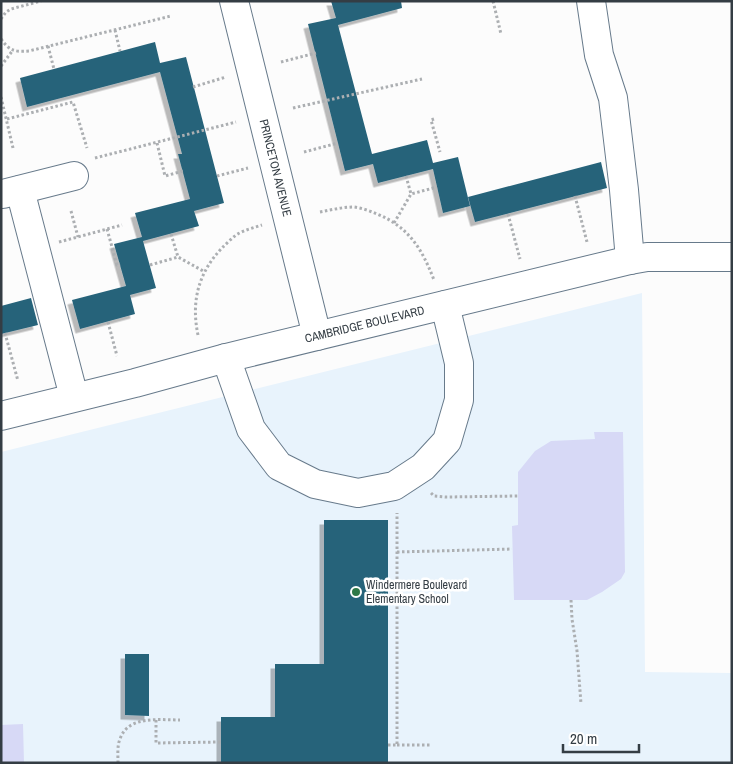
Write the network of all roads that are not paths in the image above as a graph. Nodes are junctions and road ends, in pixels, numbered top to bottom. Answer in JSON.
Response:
{"nodes":[{"id":1,"x":234,"y":1,"type":"edge"},
{"id":2,"x":591,"y":1,"type":"edge"},
{"id":3,"x":74,"y":176,"type":"dead end"},
{"id":4,"x":10,"y":192,"type":"edge"},
{"id":5,"x":732,"y":257,"type":"edge"},
{"id":6,"x":630,"y":260,"type":"junction"},
{"id":7,"x":445,"y":305,"type":"junction"},
{"id":8,"x":317,"y":336,"type":"junction"},
{"id":9,"x":226,"y":358,"type":"junction"},
{"id":10,"x":74,"y":398,"type":"junction"},
{"id":11,"x":1,"y":416,"type":"edge"}],
"edges":[{"from":1,"to":8,"type":"street","name":"PRINCETON AVENUE"},
{"from":2,"to":6,"type":"street"},
{"from":3,"to":4,"type":"street"},
{"from":4,"to":10,"type":"street"},
{"from":5,"to":6,"type":"street","name":"CAMBRIDGE BOULEVARD"},
{"from":6,"to":7,"type":"street","name":"CAMBRIDGE BOULEVARD"},
{"from":7,"to":8,"type":"street","name":"CAMBRIDGE BOULEVARD"},
{"from":7,"to":9,"type":"street"},
{"from":8,"to":9,"type":"street","name":"CAMBRIDGE BOULEVARD"},
{"from":9,"to":10,"type":"street","name":"CAMBRIDGE BOULEVARD"},
{"from":10,"to":11,"type":"street","name":"CAMBRIDGE BOULEVARD"}]}
